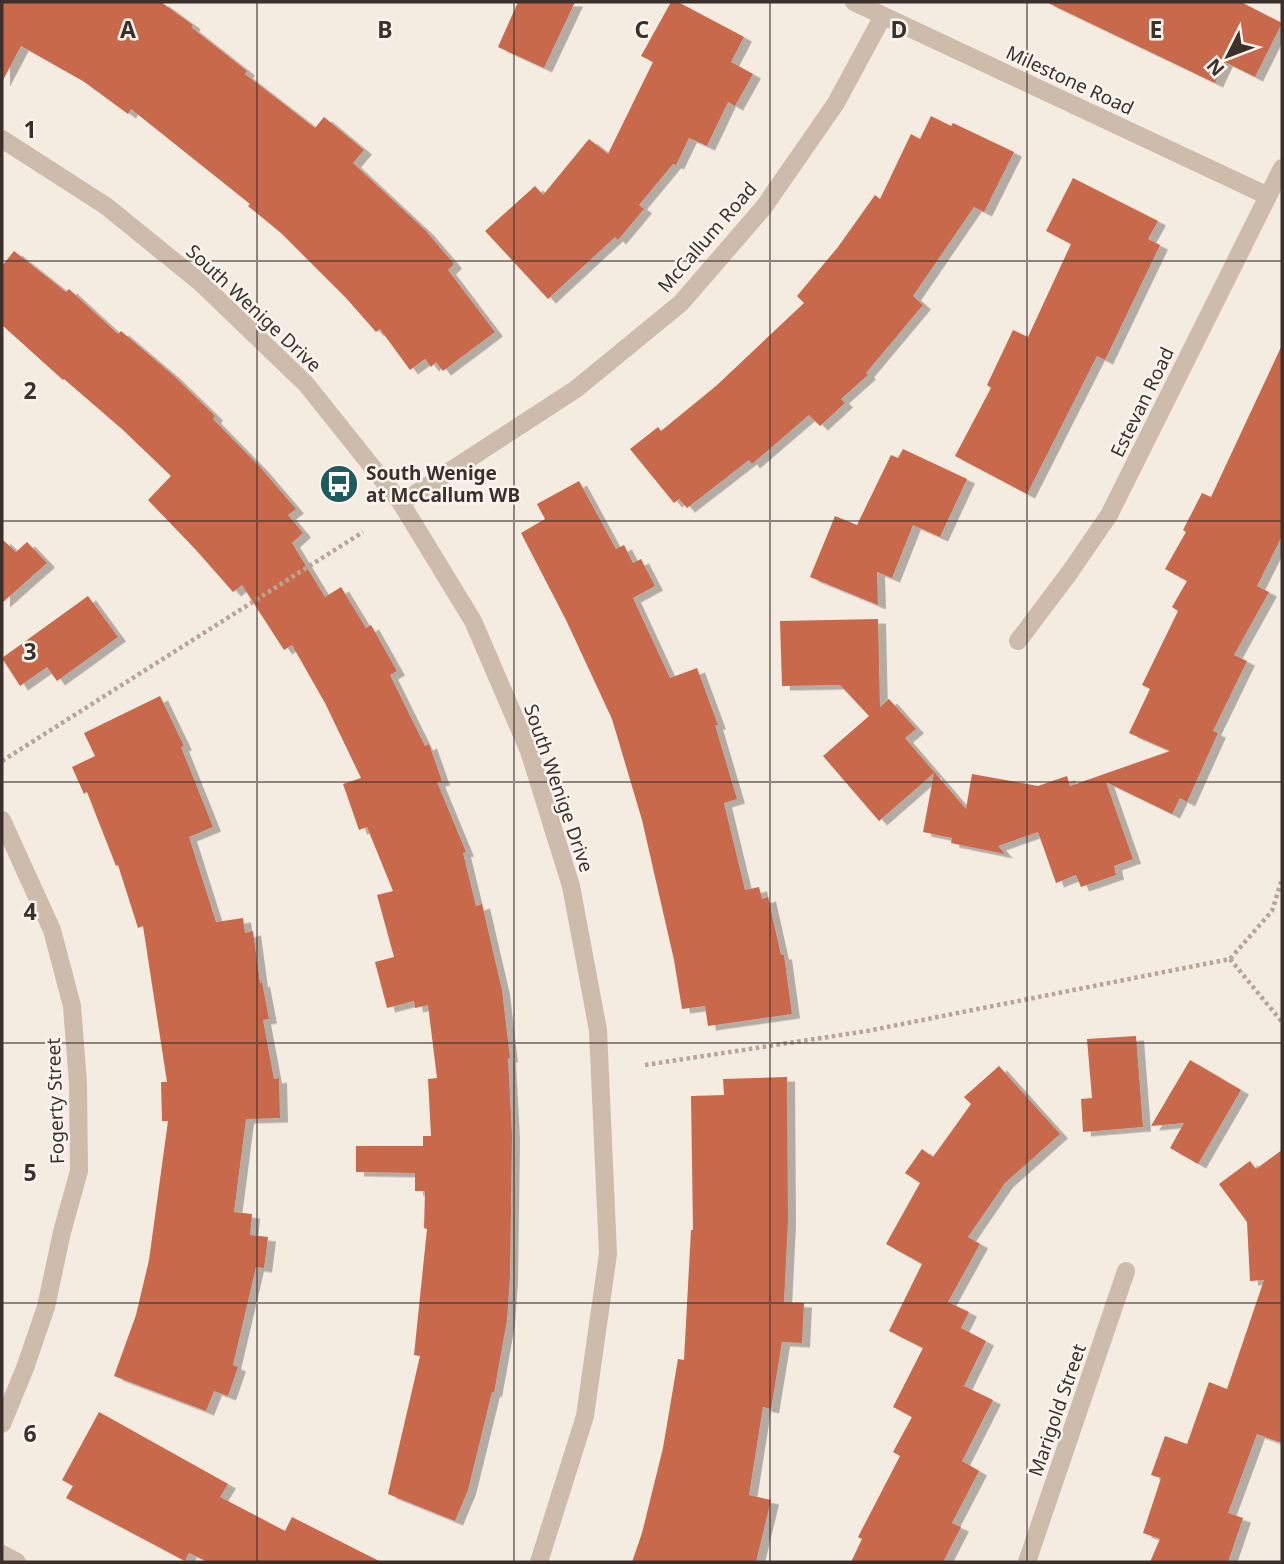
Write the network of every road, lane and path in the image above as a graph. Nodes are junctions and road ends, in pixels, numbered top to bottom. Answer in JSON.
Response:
{"nodes":[{"id":1,"x":854,"y":2,"type":"edge"},
{"id":2,"x":883,"y":16,"type":"junction"},
{"id":3,"x":2,"y":139,"type":"edge"},
{"id":4,"x":1282,"y":168,"type":"edge"},
{"id":5,"x":1268,"y":196,"type":"junction"},
{"id":6,"x":401,"y":503,"type":"junction"},
{"id":7,"x":363,"y":532,"type":"dead end"},
{"id":8,"x":1018,"y":641,"type":"dead end"},
{"id":9,"x":2,"y":761,"type":"edge"},
{"id":10,"x":2,"y":820,"type":"edge"},
{"id":11,"x":1282,"y":879,"type":"edge"},
{"id":12,"x":1230,"y":959,"type":"junction"},
{"id":13,"x":1282,"y":1022,"type":"edge"},
{"id":14,"x":645,"y":1065,"type":"dead end"},
{"id":15,"x":1126,"y":1271,"type":"dead end"},
{"id":16,"x":2,"y":1424,"type":"edge"},
{"id":17,"x":2,"y":1554,"type":"edge"},
{"id":18,"x":17,"y":1562,"type":"edge"},
{"id":19,"x":539,"y":1562,"type":"edge"},
{"id":20,"x":1027,"y":1562,"type":"edge"}],
"edges":[{"from":1,"to":2,"type":"street","name":"Milestone Road"},
{"from":2,"to":5,"type":"street","name":"Milestone Road"},
{"from":2,"to":6,"type":"street","name":"McCallum Road"},
{"from":3,"to":6,"type":"street","name":"South Wenige Drive"},
{"from":4,"to":5,"type":"street","name":"Estevan Road"},
{"from":5,"to":8,"type":"street","name":"Estevan Road"},
{"from":6,"to":19,"type":"street","name":"South Wenige Drive"},
{"from":7,"to":9,"type":"path"},
{"from":10,"to":16,"type":"street","name":"Fogerty Street"},
{"from":11,"to":12,"type":"path"},
{"from":12,"to":13,"type":"path"},
{"from":12,"to":14,"type":"path"},
{"from":15,"to":20,"type":"street","name":"Marigold Street"},
{"from":17,"to":18,"type":"street"}]}
